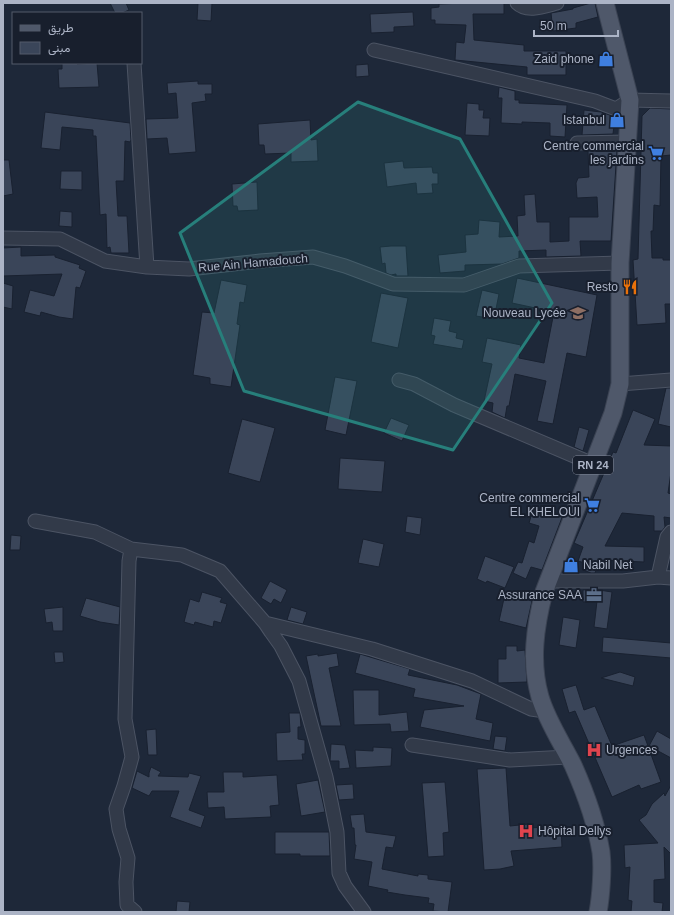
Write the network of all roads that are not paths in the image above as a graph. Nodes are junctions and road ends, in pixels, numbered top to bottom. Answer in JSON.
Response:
{"nodes":[{"id":1,"x":517,"y":3,"type":"edge"},
{"id":2,"x":558,"y":3,"type":"edge"},
{"id":3,"x":606,"y":3,"type":"edge"},
{"id":4,"x":374,"y":50,"type":"dead end"},
{"id":5,"x":134,"y":64,"type":"edge"},
{"id":6,"x":630,"y":100,"type":"junction"},
{"id":7,"x":671,"y":101,"type":"edge"},
{"id":8,"x":627,"y":142,"type":"junction"},
{"id":9,"x":577,"y":143,"type":"dead end"},
{"id":10,"x":3,"y":238,"type":"edge"},
{"id":11,"x":620,"y":263,"type":"junction"},
{"id":12,"x":147,"y":267,"type":"junction"},
{"id":13,"x":399,"y":380,"type":"dead end"},
{"id":14,"x":671,"y":380,"type":"edge"},
{"id":15,"x":620,"y":384,"type":"junction"},
{"id":16,"x":593,"y":464,"type":"junction"},
{"id":17,"x":35,"y":521,"type":"dead end"},
{"id":18,"x":671,"y":532,"type":"edge"},
{"id":19,"x":131,"y":549,"type":"junction"},
{"id":20,"x":665,"y":577,"type":"edge"},
{"id":21,"x":548,"y":581,"type":"junction"},
{"id":22,"x":266,"y":623,"type":"junction"},
{"id":23,"x":544,"y":708,"type":"junction"},
{"id":24,"x":412,"y":745,"type":"dead end"},
{"id":25,"x":568,"y":757,"type":"junction"},
{"id":26,"x":135,"y":912,"type":"edge"},
{"id":27,"x":364,"y":912,"type":"edge"},
{"id":28,"x":598,"y":912,"type":"edge"}],
"edges":[{"from":1,"to":2,"type":"street"},
{"from":3,"to":6,"type":"main road","number":"RN 24"},
{"from":4,"to":6,"type":"street"},
{"from":5,"to":12,"type":"street"},
{"from":6,"to":7,"type":"street"},
{"from":6,"to":8,"type":"main road","number":"RN 24"},
{"from":8,"to":9,"type":"street"},
{"from":8,"to":11,"type":"main road","number":"RN 24"},
{"from":10,"to":12,"type":"street","name":"Rue Ain Hamadouch"},
{"from":11,"to":12,"type":"street","name":"Rue Ain Hamadouch"},
{"from":11,"to":15,"type":"main road","number":"RN 24"},
{"from":13,"to":16,"type":"street"},
{"from":14,"to":15,"type":"street"},
{"from":15,"to":16,"type":"main road","number":"RN 24"},
{"from":16,"to":21,"type":"main road","number":"RN 24"},
{"from":17,"to":19,"type":"street"},
{"from":18,"to":20,"type":"street"},
{"from":19,"to":22,"type":"street"},
{"from":19,"to":26,"type":"street"},
{"from":20,"to":21,"type":"street"},
{"from":21,"to":23,"type":"main road","number":"RN 24"},
{"from":22,"to":23,"type":"street"},
{"from":22,"to":27,"type":"street"},
{"from":23,"to":25,"type":"main road","number":"RN 24"},
{"from":24,"to":25,"type":"street"},
{"from":25,"to":28,"type":"main road","number":"RN 24"}]}
